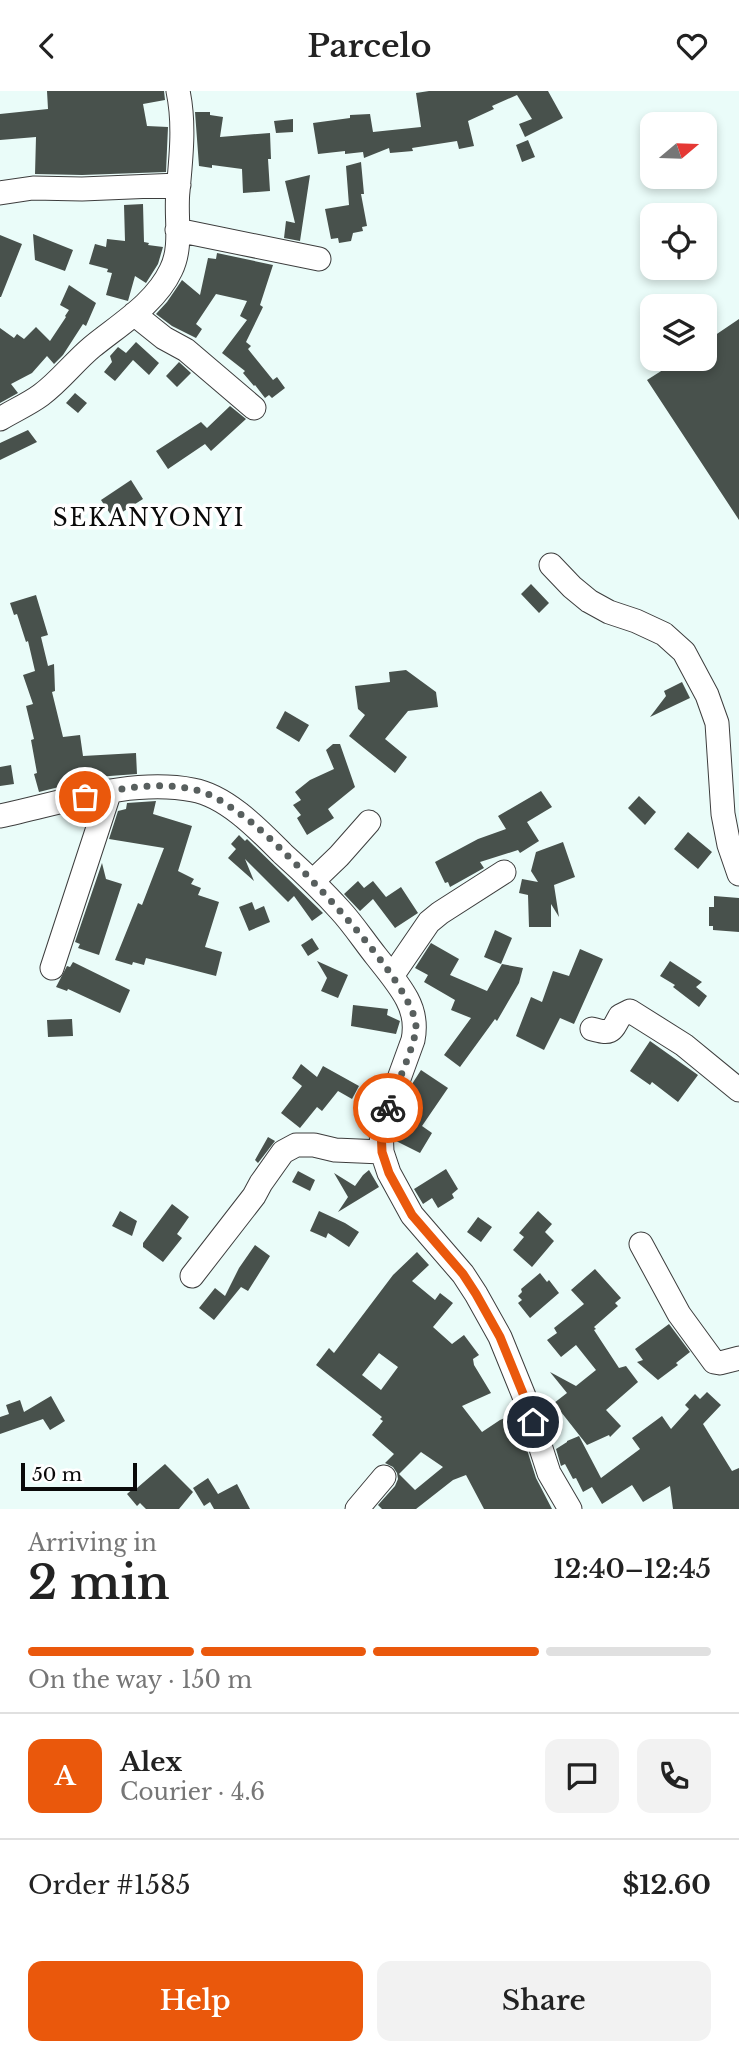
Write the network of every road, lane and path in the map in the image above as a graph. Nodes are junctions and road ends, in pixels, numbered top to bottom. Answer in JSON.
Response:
{"nodes":[{"id":1,"x":178,"y":91,"type":"edge"},
{"id":2,"x":179,"y":185,"type":"junction"},
{"id":3,"x":0,"y":193,"type":"edge"},
{"id":4,"x":177,"y":230,"type":"junction"},
{"id":5,"x":319,"y":259,"type":"dead end"},
{"id":6,"x":134,"y":314,"type":"junction"},
{"id":7,"x":254,"y":408,"type":"dead end"},
{"id":8,"x":0,"y":419,"type":"edge"},
{"id":9,"x":551,"y":565,"type":"dead end"},
{"id":10,"x":110,"y":791,"type":"junction"},
{"id":11,"x":0,"y":816,"type":"edge"},
{"id":12,"x":369,"y":822,"type":"dead end"},
{"id":13,"x":503,"y":872,"type":"dead end"},
{"id":14,"x":739,"y":874,"type":"edge"},
{"id":15,"x":313,"y":881,"type":"junction"},
{"id":16,"x":51,"y":968,"type":"dead end"},
{"id":17,"x":391,"y":976,"type":"junction"},
{"id":18,"x":592,"y":1029,"type":"dead end"},
{"id":19,"x":739,"y":1090,"type":"edge"},
{"id":20,"x":382,"y":1152,"type":"junction"},
{"id":21,"x":641,"y":1244,"type":"dead end"},
{"id":22,"x":192,"y":1276,"type":"dead end"},
{"id":23,"x":739,"y":1358,"type":"edge"},
{"id":24,"x":384,"y":1477,"type":"dead end"},
{"id":25,"x":357,"y":1509,"type":"edge"},
{"id":26,"x":570,"y":1509,"type":"edge"}],
"edges":[{"from":1,"to":2,"type":"street"},
{"from":2,"to":3,"type":"street"},
{"from":2,"to":4,"type":"street"},
{"from":4,"to":5,"type":"street"},
{"from":4,"to":6,"type":"street"},
{"from":6,"to":7,"type":"street"},
{"from":6,"to":8,"type":"street"},
{"from":9,"to":14,"type":"street"},
{"from":10,"to":11,"type":"street"},
{"from":10,"to":15,"type":"street"},
{"from":10,"to":16,"type":"street"},
{"from":12,"to":15,"type":"street"},
{"from":13,"to":17,"type":"street"},
{"from":15,"to":17,"type":"street"},
{"from":17,"to":20,"type":"street"},
{"from":18,"to":19,"type":"street"},
{"from":20,"to":22,"type":"street"},
{"from":20,"to":26,"type":"street"},
{"from":21,"to":23,"type":"street"},
{"from":24,"to":25,"type":"street"}]}
